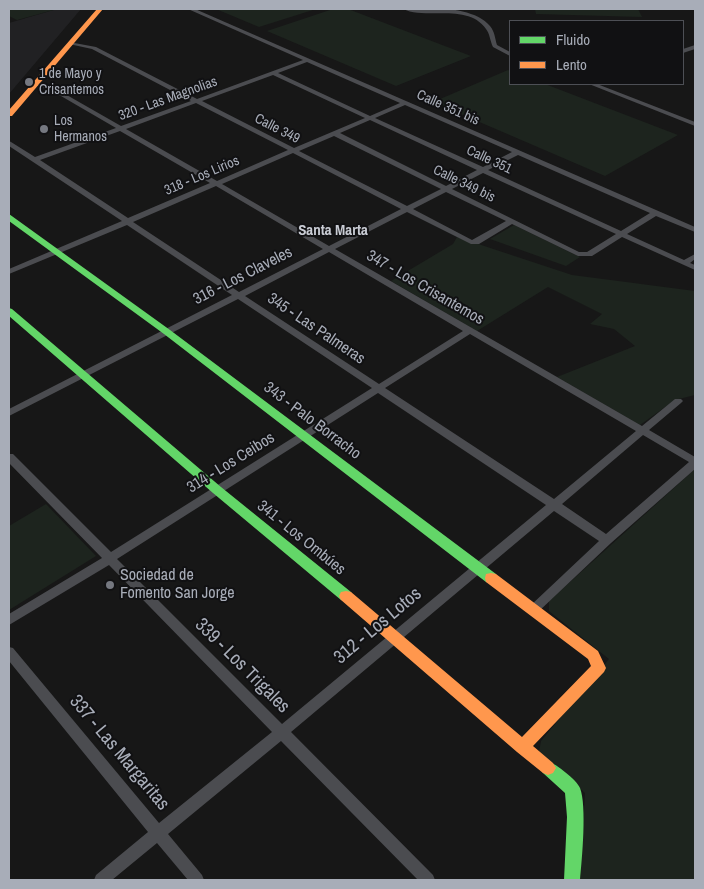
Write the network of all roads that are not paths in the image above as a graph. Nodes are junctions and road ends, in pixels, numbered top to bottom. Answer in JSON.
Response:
{"nodes":[{"id":1,"x":100,"y":9,"type":"edge"},
{"id":2,"x":191,"y":9,"type":"edge"},
{"id":3,"x":406,"y":9,"type":"edge"},
{"id":4,"x":71,"y":43,"type":"junction"},
{"id":5,"x":509,"y":53,"type":"edge"},
{"id":6,"x":308,"y":60,"type":"junction"},
{"id":7,"x":273,"y":73,"type":"junction"},
{"id":8,"x":36,"y":83,"type":"junction"},
{"id":9,"x":595,"y":85,"type":"edge"},
{"id":10,"x":196,"y":101,"type":"junction"},
{"id":11,"x":405,"y":103,"type":"junction"},
{"id":12,"x":9,"y":114,"type":"edge"},
{"id":13,"x":370,"y":118,"type":"junction"},
{"id":14,"x":695,"y":124,"type":"edge"},
{"id":15,"x":121,"y":129,"type":"junction"},
{"id":16,"x":334,"y":134,"type":"junction"},
{"id":17,"x":9,"y":143,"type":"edge"},
{"id":18,"x":293,"y":151,"type":"junction"},
{"id":19,"x":518,"y":152,"type":"junction"},
{"id":20,"x":36,"y":160,"type":"junction"},
{"id":21,"x":482,"y":171,"type":"junction"},
{"id":22,"x":216,"y":184,"type":"junction"},
{"id":23,"x":446,"y":189,"type":"junction"},
{"id":24,"x":407,"y":209,"type":"junction"},
{"id":25,"x":655,"y":213,"type":"junction"},
{"id":26,"x":9,"y":216,"type":"edge"},
{"id":27,"x":127,"y":222,"type":"junction"},
{"id":28,"x":511,"y":222,"type":"junction"},
{"id":29,"x":695,"y":230,"type":"edge"},
{"id":30,"x":620,"y":234,"type":"junction"},
{"id":31,"x":328,"y":250,"type":"junction"},
{"id":32,"x":56,"y":252,"type":"junction"},
{"id":33,"x":695,"y":256,"type":"edge"},
{"id":34,"x":685,"y":264,"type":"junction"},
{"id":35,"x":695,"y":268,"type":"edge"},
{"id":36,"x":9,"y":272,"type":"edge"},
{"id":37,"x":238,"y":296,"type":"junction"},
{"id":38,"x":9,"y":311,"type":"edge"},
{"id":39,"x":469,"y":331,"type":"junction"},
{"id":40,"x":167,"y":332,"type":"junction"},
{"id":41,"x":84,"y":374,"type":"junction"},
{"id":42,"x":377,"y":388,"type":"junction"},
{"id":43,"x":678,"y":401,"type":"dead end"},
{"id":44,"x":9,"y":413,"type":"edge"},
{"id":45,"x":642,"y":430,"type":"junction"},
{"id":46,"x":303,"y":435,"type":"junction"},
{"id":47,"x":9,"y":457,"type":"edge"},
{"id":48,"x":695,"y":462,"type":"edge"},
{"id":49,"x":217,"y":490,"type":"junction"},
{"id":50,"x":555,"y":505,"type":"junction"},
{"id":51,"x":607,"y":540,"type":"junction"},
{"id":52,"x":109,"y":559,"type":"junction"},
{"id":53,"x":480,"y":568,"type":"junction"},
{"id":54,"x":534,"y":609,"type":"junction"},
{"id":55,"x":9,"y":620,"type":"edge"},
{"id":56,"x":396,"y":637,"type":"junction"},
{"id":57,"x":9,"y":652,"type":"edge"},
{"id":58,"x":282,"y":732,"type":"junction"},
{"id":59,"x":522,"y":747,"type":"junction"},
{"id":60,"x":158,"y":833,"type":"junction"},
{"id":61,"x":101,"y":880,"type":"edge"},
{"id":62,"x":197,"y":880,"type":"edge"},
{"id":63,"x":428,"y":880,"type":"edge"},
{"id":64,"x":572,"y":880,"type":"edge"}],
"edges":[{"from":1,"to":4,"type":"street"},
{"from":2,"to":6,"type":"street","name":"Calle 351 bis"},
{"from":3,"to":5,"type":"street"},
{"from":4,"to":8,"type":"street"},
{"from":4,"to":10,"type":"street","name":"Calle 349"},
{"from":6,"to":7,"type":"street","name":"320 - Las Magnolias"},
{"from":6,"to":11,"type":"street","name":"Calle 351 bis"},
{"from":7,"to":10,"type":"street","name":"320 - Las Magnolias"},
{"from":7,"to":13,"type":"street","name":"Calle 351"},
{"from":8,"to":12,"type":"street"},
{"from":8,"to":15,"type":"street","name":"347 - Los Crisantemos"},
{"from":9,"to":14,"type":"street"},
{"from":10,"to":15,"type":"street","name":"320 - Las Magnolias"},
{"from":10,"to":18,"type":"street","name":"Calle 349"},
{"from":11,"to":13,"type":"street","name":"318 - Los Lirios"},
{"from":11,"to":19,"type":"street","name":"Calle 351 bis"},
{"from":13,"to":16,"type":"street","name":"318 - Los Lirios"},
{"from":13,"to":21,"type":"street","name":"Calle 351"},
{"from":15,"to":20,"type":"street","name":"320 - Las Magnolias"},
{"from":15,"to":22,"type":"street","name":"347 - Los Crisantemos"},
{"from":16,"to":18,"type":"street","name":"318 - Los Lirios"},
{"from":16,"to":23,"type":"street","name":"Calle 349 bis"},
{"from":17,"to":20,"type":"street","name":"345 - Las Palmeras"},
{"from":18,"to":22,"type":"street","name":"318 - Los Lirios"},
{"from":18,"to":24,"type":"street","name":"Calle 349"},
{"from":19,"to":21,"type":"street","name":"316 - Los Claveles"},
{"from":19,"to":25,"type":"street","name":"Calle 351 bis"},
{"from":20,"to":27,"type":"street","name":"345 - Las Palmeras"},
{"from":21,"to":23,"type":"street","name":"316 - Los Claveles"},
{"from":21,"to":30,"type":"street","name":"Calle 351"},
{"from":22,"to":27,"type":"street","name":"318 - Los Lirios"},
{"from":22,"to":31,"type":"street","name":"347 - Los Crisantemos"},
{"from":23,"to":24,"type":"street","name":"316 - Los Claveles"},
{"from":23,"to":28,"type":"street","name":"Calle 349 bis"},
{"from":24,"to":28,"type":"street","name":"Calle 349"},
{"from":24,"to":31,"type":"street","name":"316 - Los Claveles"},
{"from":25,"to":29,"type":"street","name":"Calle 351 bis"},
{"from":25,"to":30,"type":"street"},
{"from":26,"to":32,"type":"street","name":"343 - Palo Borracho"},
{"from":27,"to":32,"type":"street","name":"318 - Los Lirios"},
{"from":27,"to":37,"type":"street","name":"345 - Las Palmeras"},
{"from":28,"to":30,"type":"street","name":"Calle 349 bis"},
{"from":30,"to":34,"type":"street","name":"Calle 351"},
{"from":31,"to":37,"type":"street","name":"316 - Los Claveles"},
{"from":31,"to":39,"type":"street","name":"347 - Los Crisantemos"},
{"from":32,"to":36,"type":"street","name":"318 - Los Lirios"},
{"from":32,"to":40,"type":"street","name":"343 - Palo Borracho"},
{"from":33,"to":34,"type":"street"},
{"from":34,"to":35,"type":"street","name":"Calle 351"},
{"from":37,"to":40,"type":"street","name":"316 - Los Claveles"},
{"from":37,"to":42,"type":"street","name":"345 - Las Palmeras"},
{"from":38,"to":41,"type":"street","name":"341 - Los Ombúes"},
{"from":39,"to":42,"type":"street","name":"314 - Los Ceibos"},
{"from":39,"to":45,"type":"street","name":"347 - Los Crisantemos"},
{"from":40,"to":41,"type":"street","name":"316 - Los Claveles"},
{"from":40,"to":46,"type":"street","name":"343 - Palo Borracho"},
{"from":41,"to":44,"type":"street","name":"316 - Los Claveles"},
{"from":41,"to":49,"type":"street","name":"341 - Los Ombúes"},
{"from":42,"to":46,"type":"street","name":"314 - Los Ceibos"},
{"from":42,"to":50,"type":"street","name":"345 - Las Palmeras"},
{"from":43,"to":45,"type":"street","name":"312 - Los Lotos"},
{"from":45,"to":48,"type":"street","name":"347 - Los Crisantemos"},
{"from":45,"to":50,"type":"street","name":"312 - Los Lotos"},
{"from":46,"to":49,"type":"street","name":"314 - Los Ceibos"},
{"from":46,"to":53,"type":"street","name":"343 - Palo Borracho"},
{"from":47,"to":52,"type":"street","name":"339 - Los Trigales"},
{"from":48,"to":51,"type":"street"},
{"from":49,"to":52,"type":"street","name":"314 - Los Ceibos"},
{"from":49,"to":56,"type":"street","name":"341 - Los Ombúes"},
{"from":50,"to":51,"type":"street","name":"345 - Las Palmeras"},
{"from":50,"to":53,"type":"street","name":"312 - Los Lotos"},
{"from":51,"to":54,"type":"street"},
{"from":52,"to":55,"type":"street","name":"314 - Los Ceibos"},
{"from":52,"to":58,"type":"street","name":"339 - Los Trigales"},
{"from":53,"to":54,"type":"street","name":"343 - Palo Borracho"},
{"from":53,"to":56,"type":"street","name":"312 - Los Lotos"},
{"from":54,"to":59,"type":"street","name":"343 - Palo Borracho"},
{"from":56,"to":58,"type":"street","name":"312 - Los Lotos"},
{"from":56,"to":59,"type":"street","name":"341 - Los Ombúes"},
{"from":57,"to":60,"type":"street","name":"337 - Las Margaritas"},
{"from":58,"to":60,"type":"street","name":"312 - Los Lotos"},
{"from":58,"to":63,"type":"street","name":"339 - Los Trigales"},
{"from":59,"to":64,"type":"street","name":"341 - Los Ombúes"},
{"from":60,"to":61,"type":"street","name":"312 - Los Lotos"},
{"from":60,"to":62,"type":"street","name":"337 - Las Margaritas"}]}
